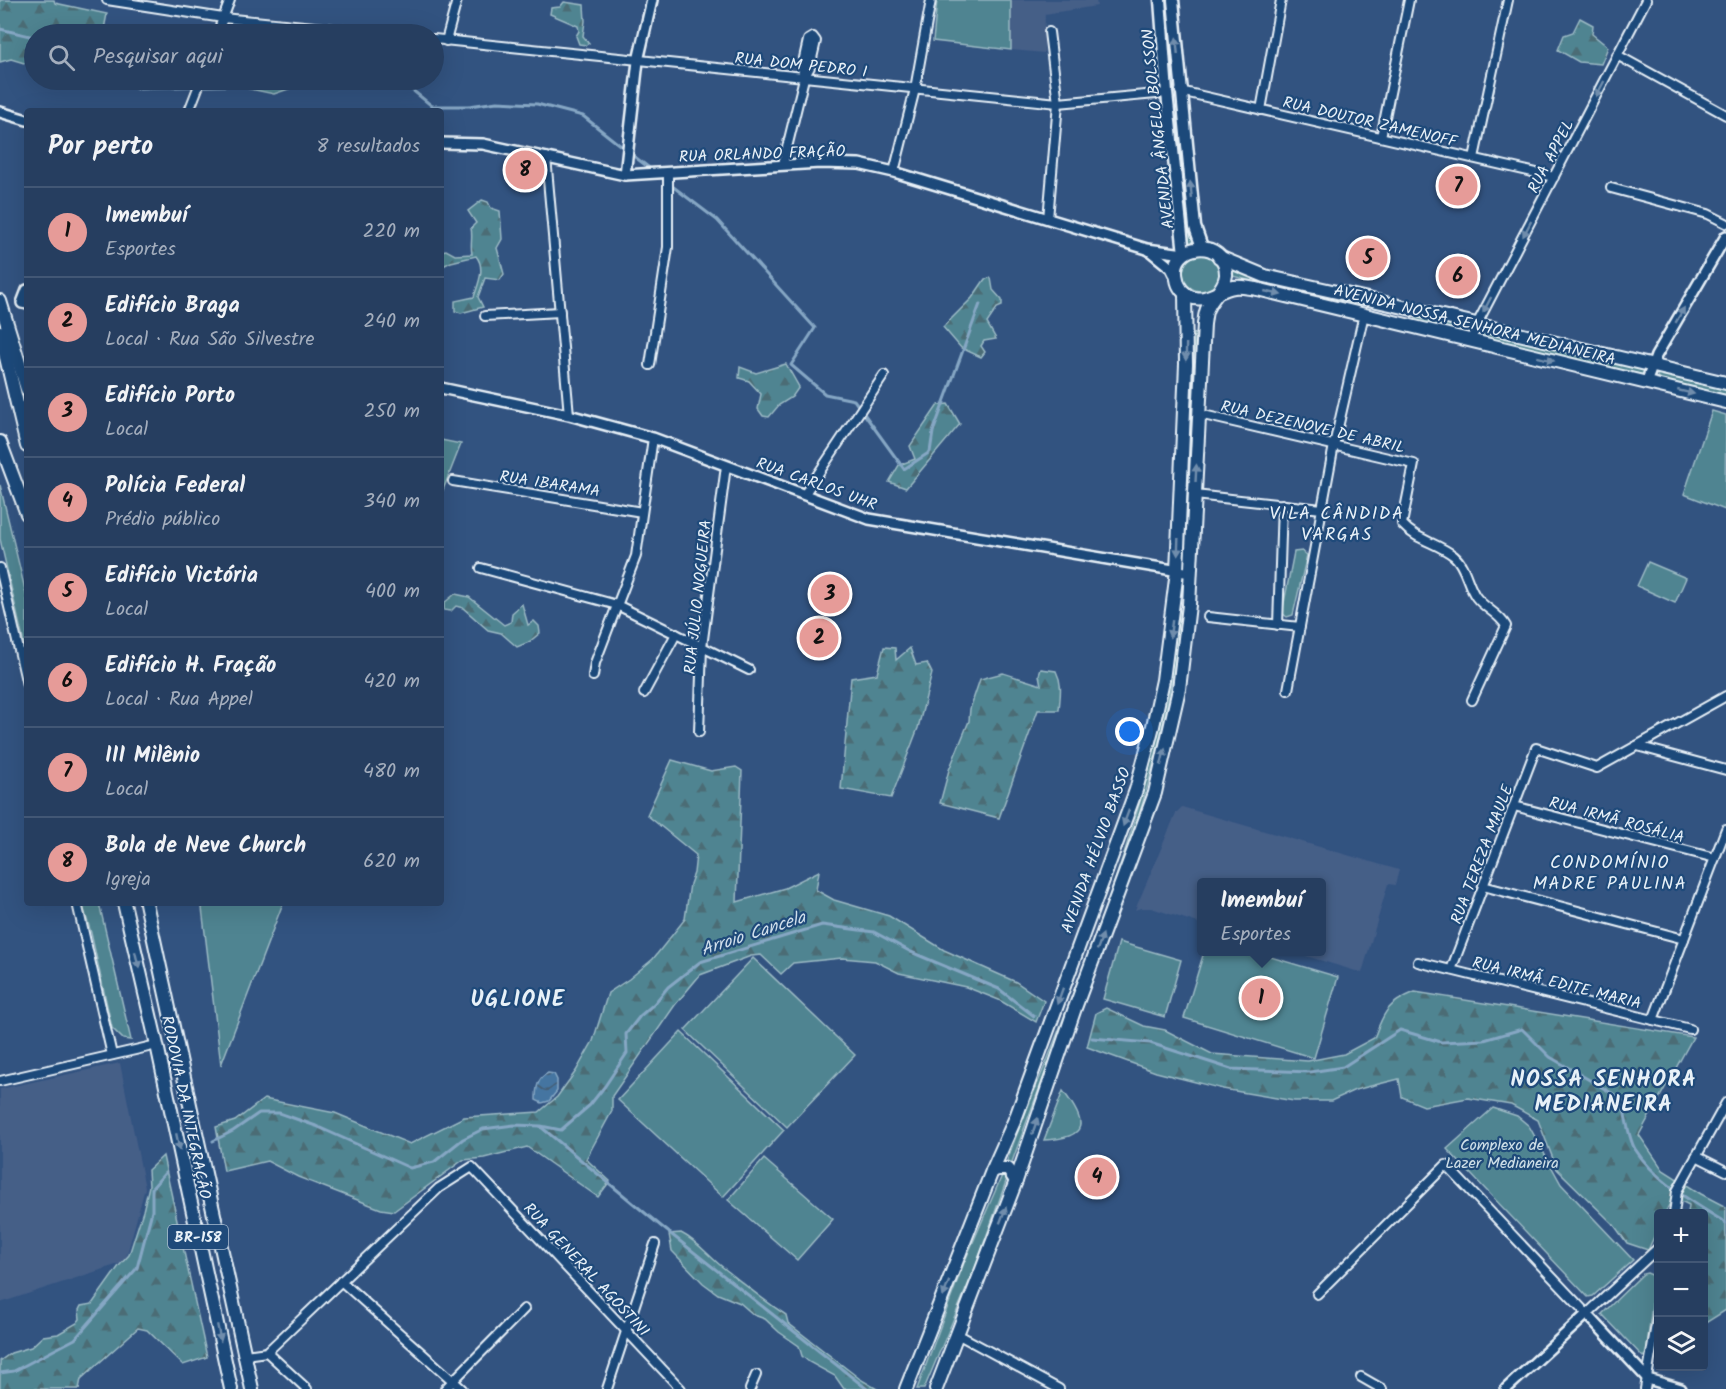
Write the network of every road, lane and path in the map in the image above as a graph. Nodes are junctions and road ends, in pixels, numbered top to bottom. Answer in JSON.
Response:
{"nodes":[{"id":1,"x":107,"y":0,"type":"edge"},
{"id":2,"x":230,"y":0,"type":"edge"},
{"id":3,"x":457,"y":0,"type":"edge"},
{"id":4,"x":652,"y":0,"type":"edge"},
{"id":5,"x":924,"y":0,"type":"edge"},
{"id":6,"x":931,"y":0,"type":"edge"},
{"id":7,"x":1160,"y":0,"type":"edge"},
{"id":8,"x":1173,"y":0,"type":"edge"},
{"id":9,"x":1281,"y":0,"type":"edge"},
{"id":10,"x":1409,"y":0,"type":"edge"},
{"id":11,"x":1508,"y":0,"type":"edge"},
{"id":12,"x":1646,"y":0,"type":"edge"},
{"id":13,"x":223,"y":18,"type":"junction"},
{"id":14,"x":221,"y":24,"type":"edge"},
{"id":15,"x":283,"y":24,"type":"edge"},
{"id":16,"x":1049,"y":32,"type":"dead end"},
{"id":17,"x":446,"y":41,"type":"joint"},
{"id":18,"x":1617,"y":56,"type":"junction"},
{"id":19,"x":638,"y":61,"type":"junction"},
{"id":20,"x":804,"y":78,"type":"junction"},
{"id":21,"x":915,"y":89,"type":"junction"},
{"id":22,"x":197,"y":90,"type":"edge"},
{"id":23,"x":1180,"y":91,"type":"junction"},
{"id":24,"x":1167,"y":93,"type":"junction"},
{"id":25,"x":1058,"y":103,"type":"junction"},
{"id":26,"x":190,"y":108,"type":"edge"},
{"id":27,"x":1261,"y":110,"type":"junction"},
{"id":28,"x":0,"y":112,"type":"edge"},
{"id":29,"x":1726,"y":115,"type":"edge"},
{"id":30,"x":24,"y":119,"type":"edge"},
{"id":31,"x":1381,"y":137,"type":"junction"},
{"id":32,"x":444,"y":143,"type":"edge"},
{"id":33,"x":546,"y":157,"type":"junction"},
{"id":34,"x":1474,"y":158,"type":"junction"},
{"id":35,"x":783,"y":164,"type":"junction"},
{"id":36,"x":668,"y":172,"type":"junction"},
{"id":37,"x":894,"y":172,"type":"junction"},
{"id":38,"x":625,"y":175,"type":"junction"},
{"id":39,"x":1554,"y":177,"type":"junction"},
{"id":40,"x":1611,"y":188,"type":"dead end"},
{"id":41,"x":1048,"y":219,"type":"junction"},
{"id":42,"x":1726,"y":223,"type":"edge"},
{"id":43,"x":1726,"y":236,"type":"edge"},
{"id":44,"x":1202,"y":247,"type":"junction"},
{"id":45,"x":1147,"y":249,"type":"junction"},
{"id":46,"x":1184,"y":254,"type":"junction"},
{"id":47,"x":1220,"y":257,"type":"junction"},
{"id":48,"x":1176,"y":277,"type":"junction"},
{"id":49,"x":1185,"y":293,"type":"junction"},
{"id":50,"x":1216,"y":294,"type":"junction"},
{"id":51,"x":1367,"y":299,"type":"junction"},
{"id":52,"x":0,"y":301,"type":"edge"},
{"id":53,"x":560,"y":312,"type":"junction"},
{"id":54,"x":1364,"y":314,"type":"junction"},
{"id":55,"x":485,"y":316,"type":"dead end"},
{"id":56,"x":1477,"y":324,"type":"junction"},
{"id":57,"x":1471,"y":340,"type":"junction"},
{"id":58,"x":1,"y":342,"type":"edge"},
{"id":59,"x":650,"y":365,"type":"dead end"},
{"id":60,"x":1653,"y":366,"type":"junction"},
{"id":61,"x":884,"y":375,"type":"dead end"},
{"id":62,"x":24,"y":379,"type":"edge"},
{"id":63,"x":1646,"y":383,"type":"junction"},
{"id":64,"x":1726,"y":383,"type":"edge"},
{"id":65,"x":444,"y":389,"type":"edge"},
{"id":66,"x":1726,"y":402,"type":"edge"},
{"id":67,"x":1199,"y":414,"type":"junction"},
{"id":68,"x":569,"y":415,"type":"junction"},
{"id":69,"x":24,"y":434,"type":"edge"},
{"id":70,"x":652,"y":438,"type":"junction"},
{"id":71,"x":0,"y":442,"type":"edge"},
{"id":72,"x":1334,"y":445,"type":"junction"},
{"id":73,"x":726,"y":466,"type":"junction"},
{"id":74,"x":453,"y":481,"type":"dead end"},
{"id":75,"x":804,"y":495,"type":"junction"},
{"id":76,"x":1195,"y":495,"type":"junction"},
{"id":77,"x":1282,"y":504,"type":"junction"},
{"id":78,"x":24,"y":506,"type":"edge"},
{"id":79,"x":1322,"y":509,"type":"junction"},
{"id":80,"x":642,"y":512,"type":"junction"},
{"id":81,"x":0,"y":568,"type":"edge"},
{"id":82,"x":482,"y":568,"type":"dead end"},
{"id":83,"x":1177,"y":571,"type":"junction"},
{"id":84,"x":1191,"y":573,"type":"junction"},
{"id":85,"x":617,"y":605,"type":"junction"},
{"id":86,"x":1208,"y":617,"type":"dead end"},
{"id":87,"x":1278,"y":625,"type":"junction"},
{"id":88,"x":1300,"y":627,"type":"junction"},
{"id":89,"x":676,"y":634,"type":"junction"},
{"id":90,"x":702,"y":647,"type":"junction"},
{"id":91,"x":749,"y":670,"type":"dead end"},
{"id":92,"x":24,"y":672,"type":"edge"},
{"id":93,"x":593,"y":676,"type":"dead end"},
{"id":94,"x":1288,"y":690,"type":"dead end"},
{"id":95,"x":644,"y":693,"type":"dead end"},
{"id":96,"x":1726,"y":696,"type":"edge"},
{"id":97,"x":1472,"y":700,"type":"dead end"},
{"id":98,"x":699,"y":732,"type":"dead end"},
{"id":99,"x":1636,"y":746,"type":"junction"},
{"id":100,"x":1726,"y":770,"type":"edge"},
{"id":101,"x":1514,"y":806,"type":"junction"},
{"id":102,"x":1726,"y":829,"type":"edge"},
{"id":103,"x":1715,"y":858,"type":"junction"},
{"id":104,"x":1483,"y":886,"type":"junction"},
{"id":105,"x":78,"y":906,"type":"edge"},
{"id":106,"x":125,"y":906,"type":"edge"},
{"id":107,"x":148,"y":906,"type":"edge"},
{"id":108,"x":1684,"y":939,"type":"junction"},
{"id":109,"x":1418,"y":962,"type":"dead end"},
{"id":110,"x":1451,"y":970,"type":"junction"},
{"id":111,"x":1653,"y":1020,"type":"junction"},
{"id":112,"x":1690,"y":1029,"type":"dead end"},
{"id":113,"x":176,"y":1041,"type":"junction"},
{"id":114,"x":157,"y":1045,"type":"junction"},
{"id":115,"x":112,"y":1055,"type":"junction"},
{"id":116,"x":0,"y":1081,"type":"edge"},
{"id":117,"x":1726,"y":1103,"type":"edge"},
{"id":118,"x":1696,"y":1156,"type":"junction"},
{"id":119,"x":992,"y":1171,"type":"junction"},
{"id":120,"x":1726,"y":1171,"type":"edge"},
{"id":121,"x":1016,"y":1181,"type":"junction"},
{"id":122,"x":1675,"y":1209,"type":"edge"},
{"id":123,"x":655,"y":1244,"type":"dead end"},
{"id":124,"x":1654,"y":1253,"type":"edge"},
{"id":125,"x":341,"y":1281,"type":"junction"},
{"id":126,"x":1317,"y":1294,"type":"dead end"},
{"id":127,"x":524,"y":1309,"type":"dead end"},
{"id":128,"x":1587,"y":1314,"type":"junction"},
{"id":129,"x":1658,"y":1317,"type":"edge"},
{"id":130,"x":627,"y":1331,"type":"junction"},
{"id":131,"x":957,"y":1334,"type":"junction"},
{"id":132,"x":267,"y":1352,"type":"junction"},
{"id":133,"x":245,"y":1355,"type":"junction"},
{"id":134,"x":756,"y":1375,"type":"dead end"},
{"id":135,"x":1361,"y":1377,"type":"dead end"},
{"id":136,"x":1648,"y":1379,"type":"junction"},
{"id":137,"x":453,"y":1381,"type":"junction"},
{"id":138,"x":907,"y":1388,"type":"edge"},
{"id":139,"x":231,"y":1389,"type":"edge"},
{"id":140,"x":252,"y":1389,"type":"edge"},
{"id":141,"x":307,"y":1389,"type":"edge"},
{"id":142,"x":445,"y":1389,"type":"edge"},
{"id":143,"x":462,"y":1389,"type":"edge"},
{"id":144,"x":607,"y":1389,"type":"edge"},
{"id":145,"x":681,"y":1389,"type":"edge"},
{"id":146,"x":750,"y":1389,"type":"edge"},
{"id":147,"x":936,"y":1389,"type":"edge"},
{"id":148,"x":1059,"y":1389,"type":"edge"},
{"id":149,"x":1382,"y":1389,"type":"edge"},
{"id":150,"x":1506,"y":1389,"type":"edge"},
{"id":151,"x":1645,"y":1389,"type":"edge"},
{"id":152,"x":1681,"y":1389,"type":"edge"}],
"edges":[{"from":1,"to":13,"type":"street"},
{"from":2,"to":13,"type":"street"},
{"from":3,"to":17,"type":"street"},
{"from":4,"to":19,"type":"street"},
{"from":5,"to":6,"type":"street"},
{"from":6,"to":21,"type":"street"},
{"from":7,"to":24,"type":"main road","name":"AVENIDA ÂNGELO BOLSSON"},
{"from":23,"to":8,"type":"main road","name":"AVENIDA ÂNGELO BOLSSON","one_way":true},
{"from":9,"to":27,"type":"street"},
{"from":10,"to":31,"type":"street"},
{"from":11,"to":34,"type":"street"},
{"from":12,"to":18,"type":"street","name":"RUA APPEL"},
{"from":13,"to":14,"type":"street"},
{"from":13,"to":15,"type":"street"},
{"from":16,"to":25,"type":"street"},
{"from":17,"to":19,"type":"street","name":"RUA DOM PEDRO I"},
{"from":18,"to":29,"type":"street"},
{"from":18,"to":39,"type":"street","name":"RUA APPEL","one_way":true},
{"from":19,"to":20,"type":"street","name":"RUA DOM PEDRO I"},
{"from":19,"to":38,"type":"street"},
{"from":20,"to":21,"type":"street","name":"RUA DOM PEDRO I"},
{"from":20,"to":35,"type":"street"},
{"from":21,"to":25,"type":"street","name":"RUA DOM PEDRO I"},
{"from":21,"to":37,"type":"street"},
{"from":22,"to":26,"type":"street"},
{"from":23,"to":24,"type":"main road"},
{"from":23,"to":27,"type":"street","name":"RUA DOUTOR ZAMENOFF"},
{"from":44,"to":23,"type":"main road","name":"AVENIDA ÂNGELO BOLSSON","one_way":true},
{"from":24,"to":25,"type":"street","name":"RUA DOM PEDRO I"},
{"from":24,"to":46,"type":"main road","name":"AVENIDA ÂNGELO BOLSSON"},
{"from":25,"to":41,"type":"street"},
{"from":27,"to":31,"type":"street","name":"RUA DOUTOR ZAMENOFF"},
{"from":28,"to":30,"type":"street"},
{"from":31,"to":34,"type":"street","name":"RUA DOUTOR ZAMENOFF"},
{"from":32,"to":33,"type":"street","name":"RUA ORLANDO FRAÇÃO"},
{"from":33,"to":38,"type":"street","name":"RUA ORLANDO FRAÇÃO"},
{"from":33,"to":53,"type":"street"},
{"from":34,"to":39,"type":"street","name":"RUA DOUTOR ZAMENOFF"},
{"from":35,"to":36,"type":"street","name":"RUA ORLANDO FRAÇÃO"},
{"from":35,"to":37,"type":"street","name":"RUA ORLANDO FRAÇÃO"},
{"from":36,"to":38,"type":"street","name":"RUA ORLANDO FRAÇÃO"},
{"from":36,"to":59,"type":"street"},
{"from":37,"to":41,"type":"street","name":"RUA ORLANDO FRAÇÃO"},
{"from":39,"to":56,"type":"street","name":"RUA APPEL","one_way":true},
{"from":40,"to":42,"type":"street"},
{"from":41,"to":45,"type":"street","name":"RUA ORLANDO FRAÇÃO"},
{"from":60,"to":43,"type":"street","one_way":true},
{"from":44,"to":46,"type":"main road"},
{"from":44,"to":47,"type":"main road"},
{"from":45,"to":46,"type":"street","name":"RUA ORLANDO FRAÇÃO"},
{"from":45,"to":48,"type":"street","name":"RUA ORLANDO FRAÇÃO"},
{"from":46,"to":48,"type":"main road"},
{"from":47,"to":50,"type":"main road"},
{"from":47,"to":51,"type":"main road","name":"AVENIDA NOSSA SENHORA MEDIANEIRA"},
{"from":48,"to":49,"type":"main road"},
{"from":49,"to":50,"type":"main road"},
{"from":49,"to":83,"type":"main road","name":"AVENIDA HÉLVIO BASSO","one_way":true},
{"from":50,"to":54,"type":"main road","name":"AVENIDA NOSSA SENHORA MEDIANEIRA","one_way":true},
{"from":50,"to":67,"type":"main road"},
{"from":51,"to":54,"type":"main road"},
{"from":51,"to":56,"type":"main road","name":"AVENIDA NOSSA SENHORA MEDIANEIRA"},
{"from":52,"to":62,"type":"main road"},
{"from":53,"to":55,"type":"street"},
{"from":53,"to":68,"type":"street"},
{"from":54,"to":57,"type":"main road","name":"AVENIDA NOSSA SENHORA MEDIANEIRA"},
{"from":54,"to":72,"type":"street"},
{"from":56,"to":57,"type":"street","name":"RUA APPEL"},
{"from":56,"to":60,"type":"main road","name":"AVENIDA NOSSA SENHORA MEDIANEIRA"},
{"from":57,"to":63,"type":"main road","name":"AVENIDA NOSSA SENHORA MEDIANEIRA","one_way":true},
{"from":58,"to":69,"type":"main road"},
{"from":60,"to":63,"type":"street"},
{"from":60,"to":64,"type":"main road","name":"AVENIDA NOSSA SENHORA MEDIANEIRA"},
{"from":61,"to":75,"type":"street"},
{"from":63,"to":66,"type":"main road","name":"AVENIDA NOSSA SENHORA MEDIANEIRA","one_way":true},
{"from":65,"to":68,"type":"street","name":"RUA CARLOS UHR"},
{"from":67,"to":72,"type":"street","name":"RUA DEZENOVE DE ABRIL"},
{"from":76,"to":67,"type":"main road","one_way":true},
{"from":68,"to":70,"type":"street","name":"RUA CARLOS UHR"},
{"from":70,"to":73,"type":"street","name":"RUA CARLOS UHR"},
{"from":70,"to":80,"type":"street"},
{"from":71,"to":78,"type":"main road"},
{"from":72,"to":79,"type":"street"},
{"from":72,"to":97,"type":"street","name":"RUA DEZENOVE DE ABRIL"},
{"from":73,"to":75,"type":"street","name":"RUA CARLOS UHR"},
{"from":73,"to":90,"type":"street","name":"RUA JÚLIO NOGUEIRA"},
{"from":74,"to":80,"type":"street","name":"RUA IBARAMA"},
{"from":75,"to":83,"type":"street","name":"RUA CARLOS UHR"},
{"from":76,"to":77,"type":"street"},
{"from":76,"to":84,"type":"main road"},
{"from":77,"to":79,"type":"street"},
{"from":77,"to":87,"type":"street"},
{"from":79,"to":88,"type":"street"},
{"from":80,"to":85,"type":"street"},
{"from":81,"to":92,"type":"street"},
{"from":82,"to":85,"type":"street"},
{"from":83,"to":84,"type":"street","name":"RUA CARLOS UHR"},
{"from":83,"to":119,"type":"main road","name":"AVENIDA HÉLVIO BASSO","one_way":true},
{"from":121,"to":84,"type":"main road","one_way":true},
{"from":85,"to":89,"type":"street"},
{"from":85,"to":93,"type":"street"},
{"from":86,"to":87,"type":"street"},
{"from":87,"to":88,"type":"street"},
{"from":88,"to":94,"type":"street"},
{"from":89,"to":90,"type":"street"},
{"from":89,"to":95,"type":"street"},
{"from":90,"to":91,"type":"street"},
{"from":90,"to":98,"type":"street","name":"RUA JÚLIO NOGUEIRA"},
{"from":96,"to":99,"type":"street"},
{"from":99,"to":100,"type":"street"},
{"from":99,"to":101,"type":"street","name":"RUA TEREZA MAULE"},
{"from":101,"to":103,"type":"street","name":"RUA IRMÃ ROSÁLIA"},
{"from":101,"to":104,"type":"street","name":"RUA TEREZA MAULE"},
{"from":102,"to":103,"type":"street"},
{"from":103,"to":108,"type":"street"},
{"from":104,"to":108,"type":"street"},
{"from":104,"to":110,"type":"street","name":"RUA TEREZA MAULE"},
{"from":105,"to":115,"type":"street"},
{"from":106,"to":114,"type":"main road","name":"RODOVIA DA INTEGRAÇÃO","number":"BR-158","one_way":true},
{"from":107,"to":113,"type":"main road","name":"RODOVIA DA INTEGRAÇÃO","number":"BR-158"},
{"from":108,"to":111,"type":"street"},
{"from":109,"to":110,"type":"street","name":"RUA IRMÃ EDITE MARIA"},
{"from":110,"to":111,"type":"street","name":"RUA IRMÃ EDITE MARIA"},
{"from":111,"to":112,"type":"street","name":"RUA IRMÃ EDITE MARIA"},
{"from":113,"to":114,"type":"main road"},
{"from":113,"to":133,"type":"main road","name":"RODOVIA DA INTEGRAÇÃO","number":"BR-158"},
{"from":114,"to":115,"type":"street"},
{"from":114,"to":139,"type":"main road","name":"RODOVIA DA INTEGRAÇÃO","number":"BR-158","one_way":true},
{"from":115,"to":116,"type":"street"},
{"from":117,"to":118,"type":"street"},
{"from":118,"to":120,"type":"street"},
{"from":118,"to":122,"type":"street"},
{"from":119,"to":121,"type":"main road"},
{"from":119,"to":138,"type":"main road","name":"AVENIDA HÉLVIO BASSO","one_way":true},
{"from":131,"to":121,"type":"main road","one_way":true},
{"from":123,"to":130,"type":"street"},
{"from":124,"to":128,"type":"street"},
{"from":125,"to":130,"type":"street","name":"RUA GENERAL AGOSTINI"},
{"from":125,"to":132,"type":"street"},
{"from":125,"to":137,"type":"street"},
{"from":126,"to":128,"type":"street"},
{"from":127,"to":137,"type":"street"},
{"from":128,"to":136,"type":"street"},
{"from":128,"to":150,"type":"street"},
{"from":129,"to":136,"type":"street"},
{"from":130,"to":144,"type":"street"},
{"from":130,"to":145,"type":"street","name":"RUA GENERAL AGOSTINI"},
{"from":131,"to":147,"type":"main road"},
{"from":131,"to":148,"type":"street"},
{"from":132,"to":133,"type":"street"},
{"from":132,"to":141,"type":"street"},
{"from":133,"to":140,"type":"main road","name":"RODOVIA DA INTEGRAÇÃO","number":"BR-158"},
{"from":134,"to":146,"type":"street"},
{"from":135,"to":149,"type":"street"},
{"from":136,"to":151,"type":"street"},
{"from":136,"to":152,"type":"street"},
{"from":137,"to":142,"type":"street"},
{"from":137,"to":143,"type":"street"}]}
